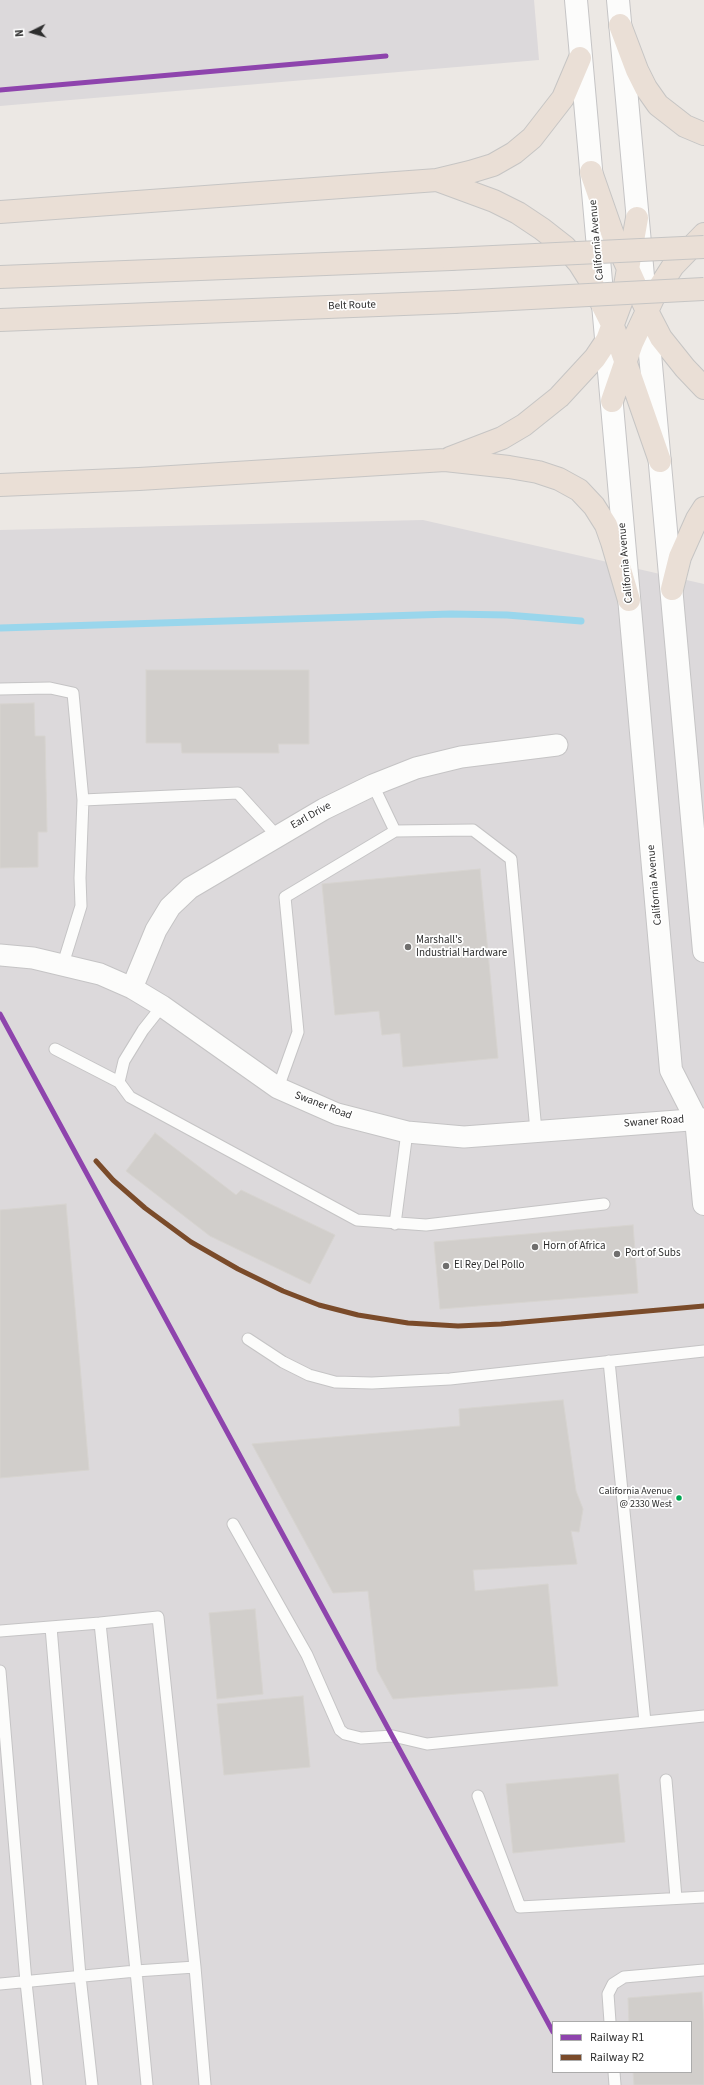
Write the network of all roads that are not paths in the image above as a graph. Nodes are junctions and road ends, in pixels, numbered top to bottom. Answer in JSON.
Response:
{"nodes":[{"id":1,"x":576,"y":0,"type":"edge"},
{"id":2,"x":618,"y":0,"type":"edge"},
{"id":3,"x":620,"y":25,"type":"junction"},
{"id":4,"x":580,"y":58,"type":"junction"},
{"id":5,"x":704,"y":134,"type":"edge"},
{"id":6,"x":591,"y":172,"type":"junction"},
{"id":7,"x":437,"y":180,"type":"junction"},
{"id":8,"x":0,"y":212,"type":"edge"},
{"id":9,"x":637,"y":218,"type":"junction"},
{"id":10,"x":704,"y":234,"type":"edge"},
{"id":11,"x":704,"y":247,"type":"edge"},
{"id":12,"x":628,"y":273,"type":"junction"},
{"id":13,"x":0,"y":277,"type":"edge"},
{"id":14,"x":704,"y":289,"type":"edge"},
{"id":15,"x":603,"y":306,"type":"junction"},
{"id":16,"x":647,"y":311,"type":"junction"},
{"id":17,"x":0,"y":320,"type":"edge"},
{"id":18,"x":610,"y":333,"type":"junction"},
{"id":19,"x":626,"y":361,"type":"junction"},
{"id":20,"x":704,"y":388,"type":"edge"},
{"id":21,"x":612,"y":401,"type":"junction"},
{"id":22,"x":445,"y":460,"type":"junction"},
{"id":23,"x":660,"y":461,"type":"junction"},
{"id":24,"x":0,"y":485,"type":"edge"},
{"id":25,"x":704,"y":508,"type":"edge"},
{"id":26,"x":672,"y":589,"type":"junction"},
{"id":27,"x":629,"y":600,"type":"junction"},
{"id":28,"x":0,"y":689,"type":"edge"},
{"id":29,"x":557,"y":745,"type":"dead end"},
{"id":30,"x":373,"y":785,"type":"junction"},
{"id":31,"x":83,"y":800,"type":"junction"},
{"id":32,"x":395,"y":831,"type":"junction"},
{"id":33,"x":277,"y":836,"type":"junction"},
{"id":34,"x":704,"y":950,"type":"edge"},
{"id":35,"x":0,"y":955,"type":"edge"},
{"id":36,"x":63,"y":964,"type":"junction"},
{"id":37,"x":132,"y":988,"type":"junction"},
{"id":38,"x":162,"y":1006,"type":"junction"},
{"id":39,"x":55,"y":1048,"type":"dead end"},
{"id":40,"x":118,"y":1082,"type":"junction"},
{"id":41,"x":278,"y":1088,"type":"junction"},
{"id":42,"x":704,"y":1099,"type":"edge"},
{"id":43,"x":700,"y":1119,"type":"edge"},
{"id":44,"x":536,"y":1131,"type":"junction"},
{"id":45,"x":407,"y":1132,"type":"junction"},
{"id":46,"x":604,"y":1204,"type":"dead end"},
{"id":47,"x":704,"y":1204,"type":"edge"},
{"id":48,"x":395,"y":1224,"type":"junction"},
{"id":49,"x":248,"y":1339,"type":"dead end"},
{"id":50,"x":704,"y":1351,"type":"edge"},
{"id":51,"x":609,"y":1361,"type":"junction"},
{"id":52,"x":233,"y":1524,"type":"dead end"},
{"id":53,"x":100,"y":1623,"type":"junction"},
{"id":54,"x":51,"y":1627,"type":"junction"},
{"id":55,"x":0,"y":1632,"type":"edge"},
{"id":56,"x":0,"y":1670,"type":"edge"},
{"id":57,"x":704,"y":1716,"type":"edge"},
{"id":58,"x":645,"y":1722,"type":"junction"},
{"id":59,"x":666,"y":1780,"type":"dead end"},
{"id":60,"x":478,"y":1796,"type":"dead end"},
{"id":61,"x":704,"y":1897,"type":"edge"},
{"id":62,"x":676,"y":1898,"type":"junction"},
{"id":63,"x":195,"y":1967,"type":"junction"},
{"id":64,"x":704,"y":1970,"type":"edge"},
{"id":65,"x":136,"y":1971,"type":"junction"},
{"id":66,"x":80,"y":1976,"type":"junction"},
{"id":67,"x":26,"y":1982,"type":"junction"},
{"id":68,"x":0,"y":1984,"type":"edge"},
{"id":69,"x":610,"y":2021,"type":"edge"},
{"id":70,"x":614,"y":2073,"type":"edge"},
{"id":71,"x":37,"y":2085,"type":"edge"},
{"id":72,"x":92,"y":2085,"type":"edge"},
{"id":73,"x":147,"y":2085,"type":"edge"},
{"id":74,"x":206,"y":2085,"type":"edge"},
{"id":75,"x":615,"y":2085,"type":"edge"}],
"edges":[{"from":1,"to":4,"type":"main road","name":"California Avenue"},
{"from":2,"to":3,"type":"main road"},
{"from":3,"to":5,"type":"highway"},
{"from":3,"to":9,"type":"main road"},
{"from":4,"to":6,"type":"main road","name":"California Avenue"},
{"from":4,"to":7,"type":"highway"},
{"from":6,"to":12,"type":"highway"},
{"from":6,"to":15,"type":"main road","name":"California Avenue"},
{"from":7,"to":8,"type":"highway"},
{"from":7,"to":15,"type":"highway"},
{"from":9,"to":12,"type":"highway"},
{"from":9,"to":16,"type":"main road"},
{"from":10,"to":16,"type":"highway"},
{"from":11,"to":13,"type":"highway","bridge":true},
{"from":12,"to":16,"type":"highway"},
{"from":12,"to":18,"type":"highway"},
{"from":14,"to":17,"type":"highway","name":"Belt Route","bridge":true},
{"from":15,"to":18,"type":"main road","name":"California Avenue"},
{"from":16,"to":19,"type":"highway"},
{"from":16,"to":20,"type":"highway"},
{"from":16,"to":23,"type":"main road"},
{"from":18,"to":19,"type":"highway"},
{"from":18,"to":21,"type":"main road","name":"California Avenue"},
{"from":18,"to":22,"type":"highway"},
{"from":19,"to":21,"type":"highway"},
{"from":19,"to":23,"type":"highway"},
{"from":21,"to":27,"type":"main road","name":"California Avenue"},
{"from":22,"to":24,"type":"highway"},
{"from":22,"to":27,"type":"highway"},
{"from":23,"to":26,"type":"main road"},
{"from":25,"to":26,"type":"highway"},
{"from":26,"to":34,"type":"main road"},
{"from":27,"to":43,"type":"main road","name":"California Avenue"},
{"from":28,"to":31,"type":"lane"},
{"from":29,"to":30,"type":"street","name":"Earl Drive"},
{"from":30,"to":32,"type":"lane"},
{"from":30,"to":33,"type":"street","name":"Earl Drive"},
{"from":31,"to":33,"type":"lane"},
{"from":31,"to":36,"type":"lane"},
{"from":32,"to":41,"type":"lane"},
{"from":32,"to":44,"type":"lane"},
{"from":33,"to":37,"type":"street","name":"Earl Drive"},
{"from":35,"to":36,"type":"street","name":"Swaner Road"},
{"from":36,"to":37,"type":"street","name":"Swaner Road"},
{"from":37,"to":38,"type":"street","name":"Swaner Road"},
{"from":38,"to":40,"type":"lane"},
{"from":38,"to":41,"type":"street","name":"Swaner Road"},
{"from":39,"to":40,"type":"lane"},
{"from":40,"to":48,"type":"lane"},
{"from":41,"to":45,"type":"street","name":"Swaner Road"},
{"from":42,"to":43,"type":"main road","name":"California Avenue"},
{"from":43,"to":44,"type":"street","name":"Swaner Road"},
{"from":43,"to":47,"type":"main road","name":"California Avenue"},
{"from":44,"to":45,"type":"street","name":"Swaner Road"},
{"from":45,"to":48,"type":"lane"},
{"from":46,"to":48,"type":"lane"},
{"from":49,"to":51,"type":"lane"},
{"from":50,"to":51,"type":"lane"},
{"from":51,"to":58,"type":"lane"},
{"from":52,"to":58,"type":"lane"},
{"from":53,"to":54,"type":"lane"},
{"from":53,"to":63,"type":"lane"},
{"from":53,"to":65,"type":"lane"},
{"from":54,"to":55,"type":"lane"},
{"from":54,"to":66,"type":"lane"},
{"from":56,"to":67,"type":"lane"},
{"from":57,"to":58,"type":"lane"},
{"from":59,"to":62,"type":"lane"},
{"from":60,"to":62,"type":"lane"},
{"from":61,"to":62,"type":"lane"},
{"from":63,"to":65,"type":"lane"},
{"from":63,"to":74,"type":"lane"},
{"from":64,"to":69,"type":"lane"},
{"from":65,"to":66,"type":"lane"},
{"from":65,"to":73,"type":"lane"},
{"from":66,"to":67,"type":"lane"},
{"from":66,"to":72,"type":"lane"},
{"from":67,"to":68,"type":"lane"},
{"from":67,"to":71,"type":"lane"},
{"from":70,"to":75,"type":"lane"}]}
